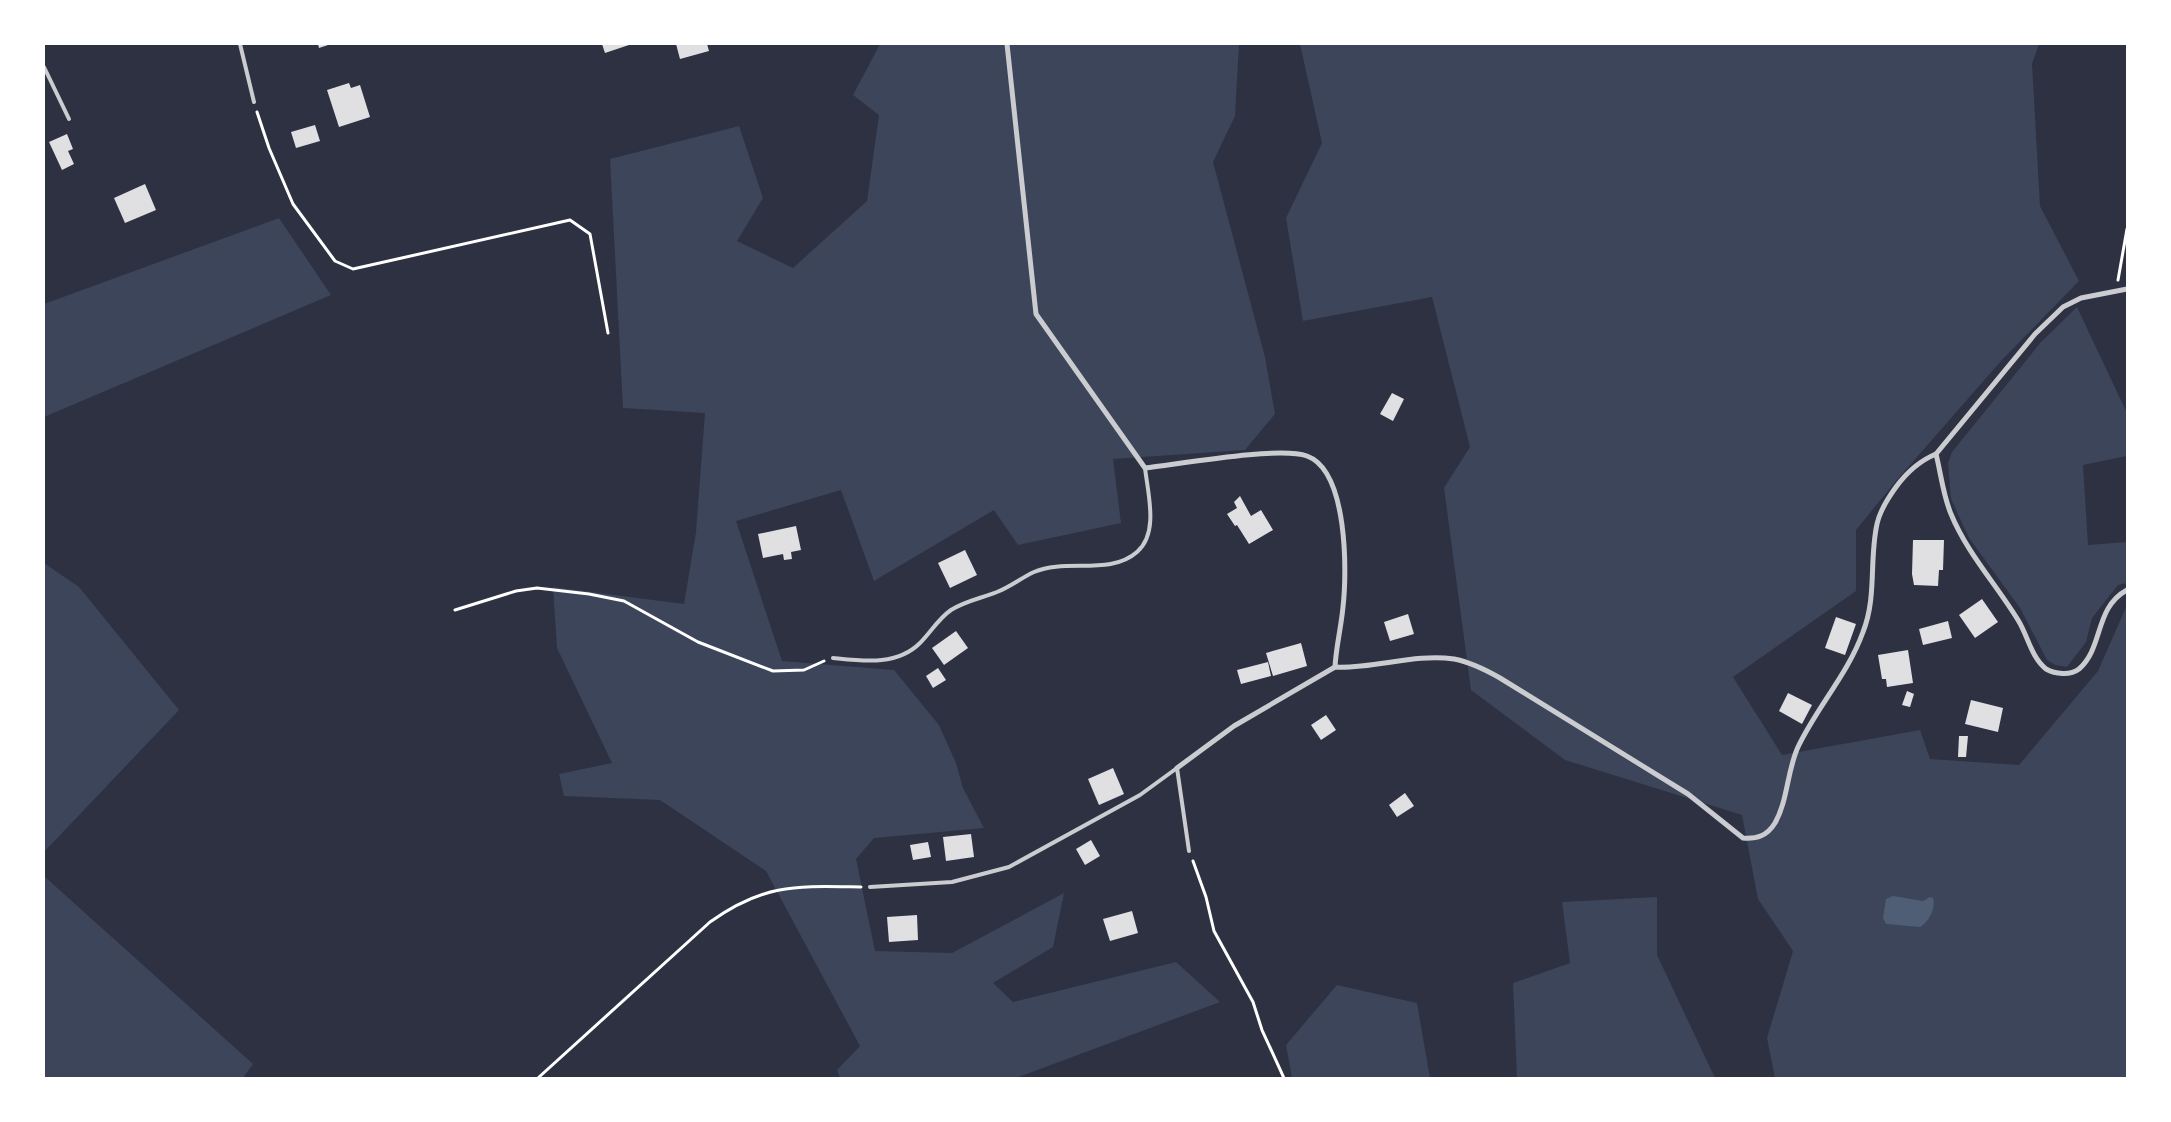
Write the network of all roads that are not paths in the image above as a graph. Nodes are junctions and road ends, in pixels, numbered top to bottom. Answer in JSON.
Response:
{"nodes":[{"id":1,"x":240,"y":44,"type":"edge"},
{"id":2,"x":1007,"y":44,"type":"edge"},
{"id":3,"x":44,"y":67,"type":"edge"},
{"id":4,"x":254,"y":102,"type":"road end"},
{"id":5,"x":69,"y":119,"type":"dead end"},
{"id":6,"x":2127,"y":289,"type":"edge"},
{"id":7,"x":1936,"y":454,"type":"junction"},
{"id":8,"x":1145,"y":468,"type":"junction"},
{"id":9,"x":2127,"y":590,"type":"edge"},
{"id":10,"x":833,"y":658,"type":"road end"},
{"id":11,"x":1335,"y":668,"type":"junction"},
{"id":12,"x":1177,"y":768,"type":"junction"},
{"id":13,"x":1189,"y":851,"type":"road end"},
{"id":14,"x":870,"y":887,"type":"road end"}],
"edges":[{"from":1,"to":4,"type":"lane"},
{"from":2,"to":8,"type":"street"},
{"from":3,"to":5,"type":"lane"},
{"from":6,"to":7,"type":"street"},
{"from":7,"to":9,"type":"street"},
{"from":7,"to":11,"type":"street"},
{"from":8,"to":10,"type":"lane"},
{"from":8,"to":11,"type":"street"},
{"from":11,"to":12,"type":"street"},
{"from":12,"to":13,"type":"lane"},
{"from":12,"to":14,"type":"lane"}]}
